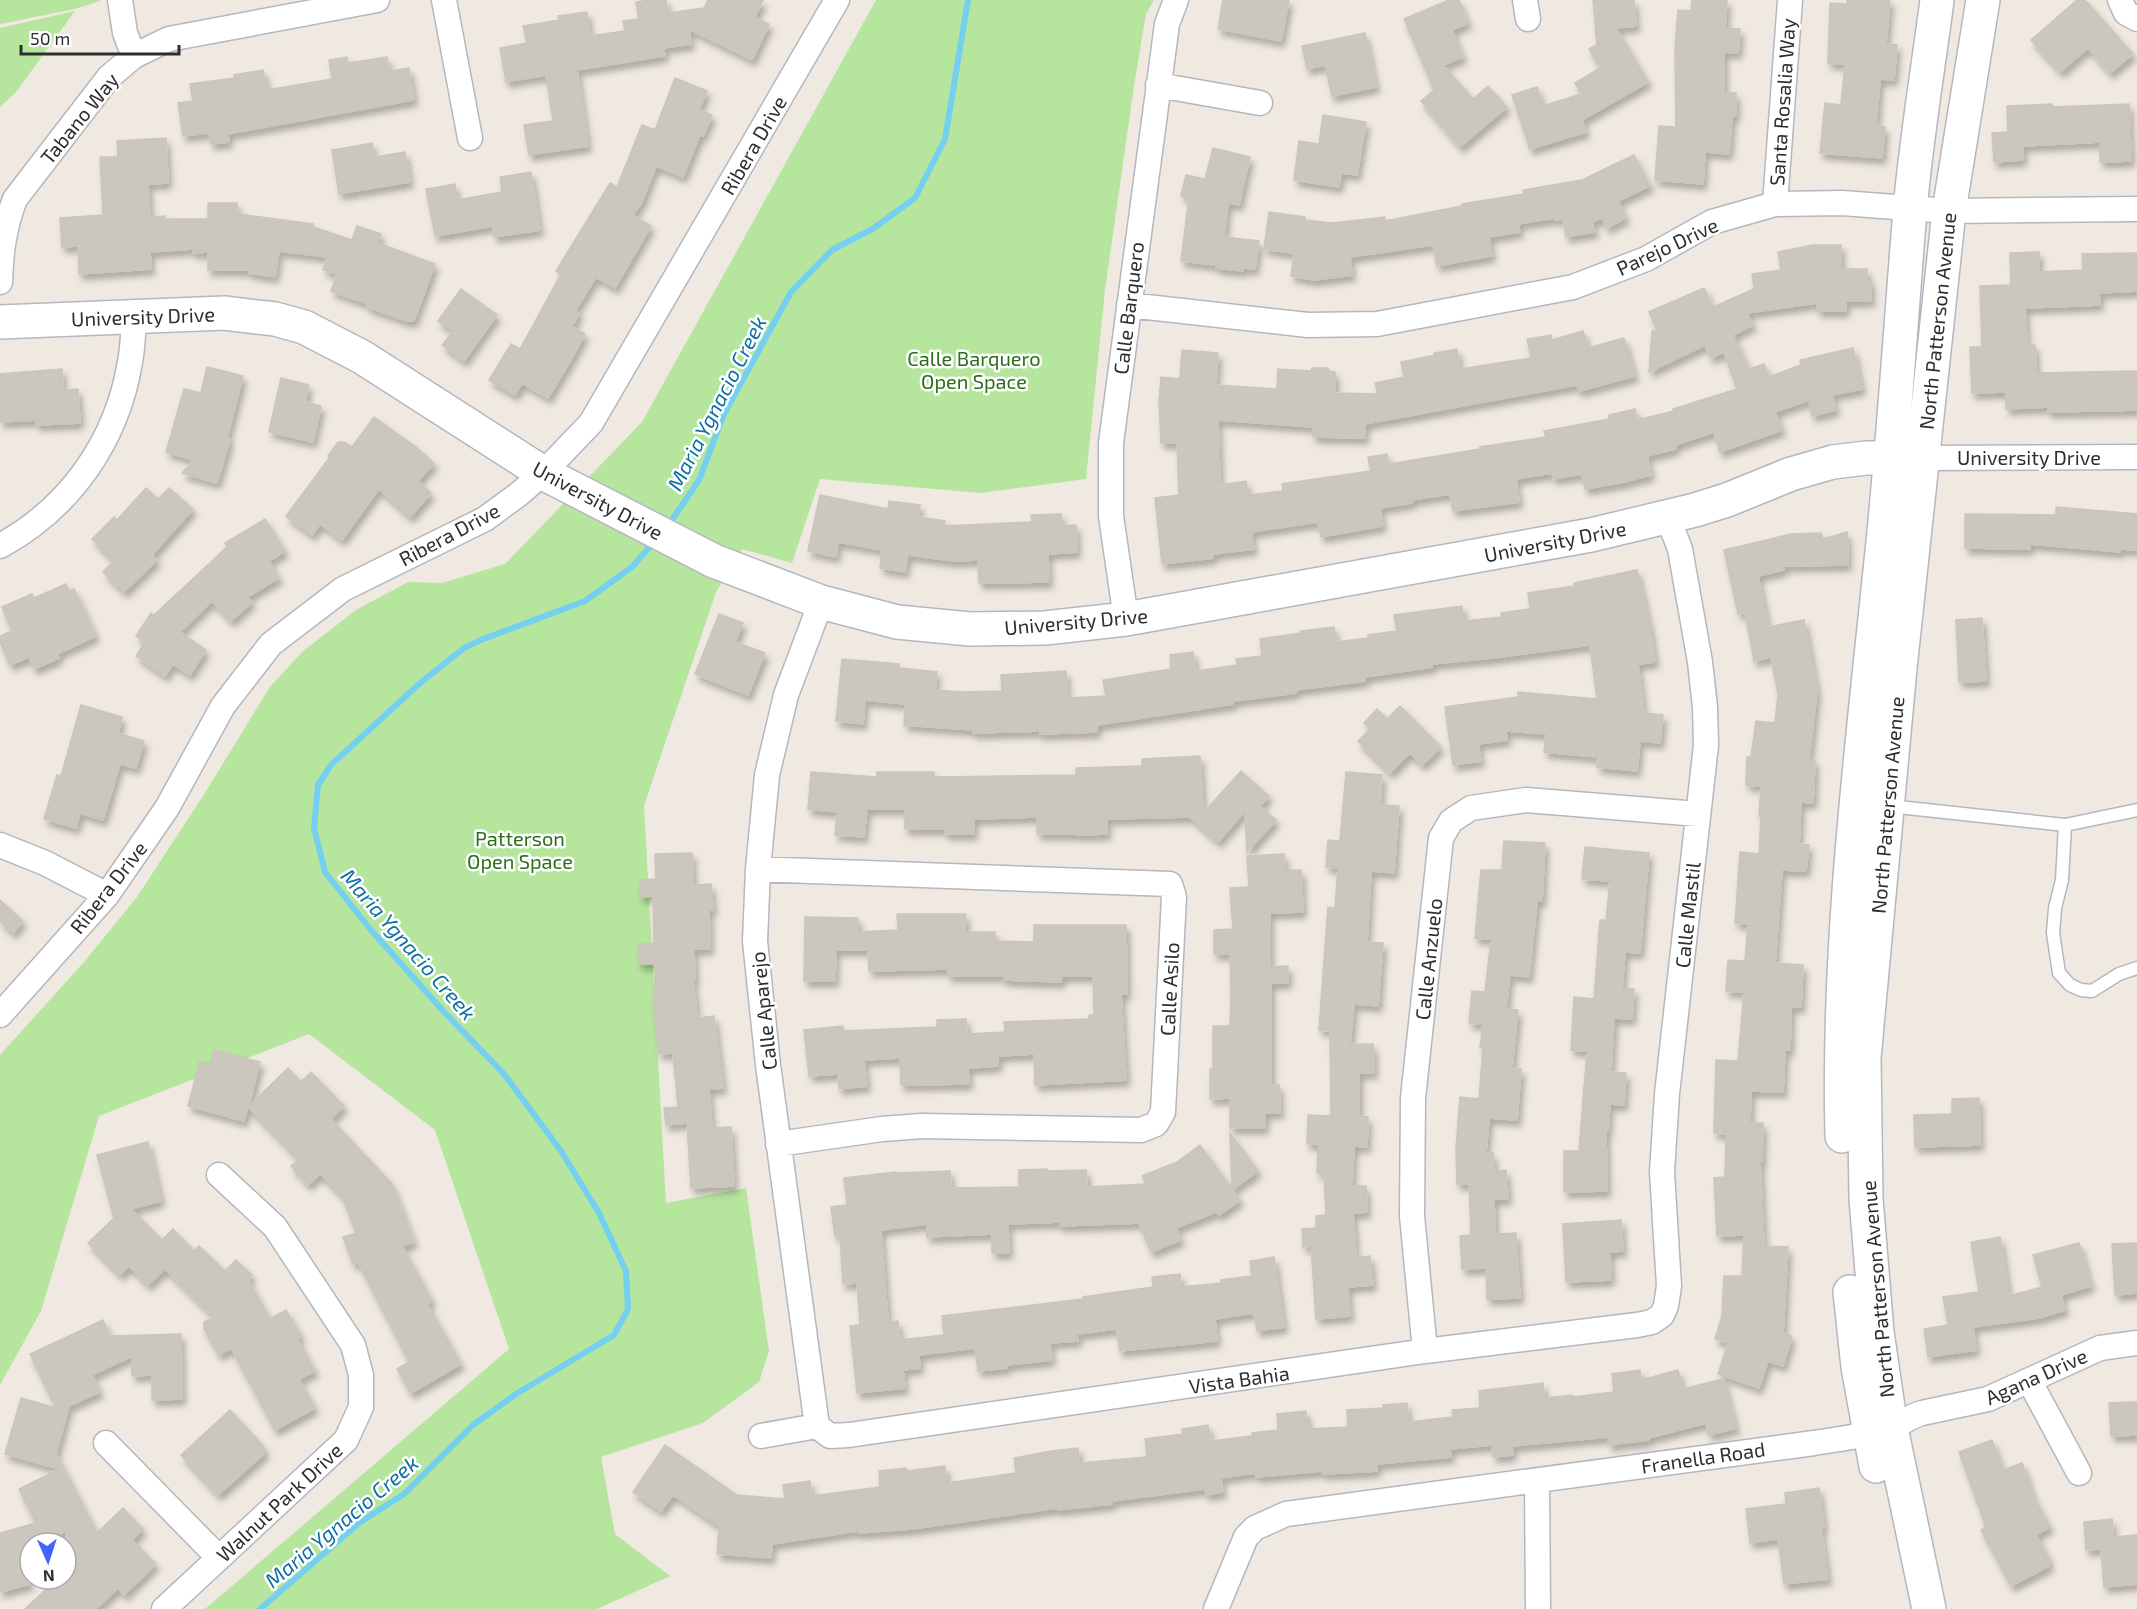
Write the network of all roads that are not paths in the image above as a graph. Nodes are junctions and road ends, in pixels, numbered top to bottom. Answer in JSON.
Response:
{"nodes":[{"id":1,"x":120,"y":0,"type":"edge"},
{"id":2,"x":377,"y":0,"type":"edge"},
{"id":3,"x":444,"y":0,"type":"edge"},
{"id":4,"x":837,"y":0,"type":"edge"},
{"id":5,"x":1176,"y":0,"type":"edge"},
{"id":6,"x":1790,"y":0,"type":"edge"},
{"id":7,"x":1937,"y":0,"type":"edge"},
{"id":8,"x":1983,"y":0,"type":"edge"},
{"id":9,"x":2120,"y":0,"type":"edge"},
{"id":10,"x":2137,"y":19,"type":"edge"},
{"id":11,"x":134,"y":56,"type":"junction"},
{"id":12,"x":1158,"y":85,"type":"junction"},
{"id":13,"x":1260,"y":103,"type":"dead end"},
{"id":14,"x":470,"y":138,"type":"dead end"},
{"id":15,"x":1775,"y":204,"type":"junction"},
{"id":16,"x":1910,"y":207,"type":"junction"},
{"id":17,"x":2137,"y":209,"type":"edge"},
{"id":18,"x":1949,"y":211,"type":"junction"},
{"id":19,"x":0,"y":282,"type":"edge"},
{"id":20,"x":1129,"y":305,"type":"junction"},
{"id":21,"x":134,"y":317,"type":"junction"},
{"id":22,"x":0,"y":322,"type":"edge"},
{"id":23,"x":1907,"y":457,"type":"junction"},
{"id":24,"x":2137,"y":457,"type":"edge"},
{"id":25,"x":543,"y":473,"type":"junction"},
{"id":26,"x":1668,"y":518,"type":"junction"},
{"id":27,"x":0,"y":546,"type":"edge"},
{"id":28,"x":821,"y":602,"type":"junction"},
{"id":29,"x":1126,"y":619,"type":"junction"},
{"id":30,"x":1872,"y":804,"type":"junction"},
{"id":31,"x":2137,"y":810,"type":"edge"},
{"id":32,"x":1698,"y":814,"type":"junction"},
{"id":33,"x":2065,"y":825,"type":"junction"},
{"id":34,"x":0,"y":845,"type":"edge"},
{"id":35,"x":758,"y":869,"type":"junction"},
{"id":36,"x":107,"y":895,"type":"junction"},
{"id":37,"x":2137,"y":968,"type":"edge"},
{"id":38,"x":0,"y":1015,"type":"edge"},
{"id":39,"x":778,"y":1144,"type":"junction"},
{"id":40,"x":219,"y":1175,"type":"dead end"},
{"id":41,"x":1662,"y":1315,"type":"joint"},
{"id":42,"x":2137,"y":1343,"type":"edge"},
{"id":43,"x":1425,"y":1351,"type":"junction"},
{"id":44,"x":2030,"y":1382,"type":"junction"},
{"id":45,"x":817,"y":1426,"type":"junction"},
{"id":46,"x":1880,"y":1431,"type":"junction"},
{"id":47,"x":761,"y":1437,"type":"dead end"},
{"id":48,"x":105,"y":1443,"type":"dead end"},
{"id":49,"x":2079,"y":1473,"type":"dead end"},
{"id":50,"x":1537,"y":1481,"type":"junction"},
{"id":51,"x":219,"y":1557,"type":"junction"},
{"id":52,"x":164,"y":1609,"type":"edge"},
{"id":53,"x":1216,"y":1609,"type":"edge"},
{"id":54,"x":1538,"y":1609,"type":"edge"},
{"id":55,"x":1906,"y":1609,"type":"edge"},
{"id":56,"x":1929,"y":1609,"type":"edge"}],
"edges":[{"from":1,"to":11,"type":"street"},
{"from":2,"to":11,"type":"street","name":"Tabano Way"},
{"from":3,"to":14,"type":"street"},
{"from":4,"to":25,"type":"street","name":"Ribera Drive"},
{"from":5,"to":12,"type":"street","name":"Calle Barquero"},
{"from":6,"to":15,"type":"street","name":"Santa Rosalia Way"},
{"from":7,"to":16,"type":"main road","name":"North Patterson Avenue"},
{"from":8,"to":18,"type":"main road","name":"North Patterson Avenue"},
{"from":9,"to":10,"type":"street"},
{"from":11,"to":19,"type":"street","name":"Tabano Way"},
{"from":12,"to":13,"type":"street"},
{"from":12,"to":20,"type":"street","name":"Calle Barquero"},
{"from":15,"to":16,"type":"street","name":"Parejo Drive"},
{"from":15,"to":20,"type":"street","name":"Parejo Drive"},
{"from":16,"to":18,"type":"street","name":"Parejo Drive"},
{"from":16,"to":23,"type":"main road","name":"North Patterson Avenue"},
{"from":17,"to":18,"type":"street","name":"Parejo Drive"},
{"from":18,"to":23,"type":"main road","name":"North Patterson Avenue"},
{"from":20,"to":29,"type":"street","name":"Calle Barquero"},
{"from":21,"to":22,"type":"main road","name":"University Drive"},
{"from":21,"to":25,"type":"main road","name":"University Drive"},
{"from":21,"to":27,"type":"street"},
{"from":23,"to":24,"type":"street","name":"University Drive"},
{"from":23,"to":26,"type":"main road","name":"University Drive"},
{"from":23,"to":30,"type":"main road","name":"North Patterson Avenue"},
{"from":25,"to":28,"type":"main road","name":"University Drive"},
{"from":25,"to":36,"type":"street","name":"Ribera Drive"},
{"from":26,"to":29,"type":"main road","name":"University Drive"},
{"from":26,"to":32,"type":"street","name":"Calle Mastil"},
{"from":28,"to":29,"type":"main road","name":"University Drive"},
{"from":28,"to":35,"type":"street","name":"Calle Aparejo"},
{"from":30,"to":33,"type":"lane"},
{"from":30,"to":46,"type":"main road","name":"North Patterson Avenue"},
{"from":31,"to":33,"type":"lane"},
{"from":32,"to":41,"type":"street","name":"Calle Mastil"},
{"from":32,"to":43,"type":"street","name":"Calle Anzuelo"},
{"from":33,"to":37,"type":"lane"},
{"from":34,"to":36,"type":"street"},
{"from":35,"to":39,"type":"street","name":"Calle Aparejo"},
{"from":35,"to":39,"type":"street","name":"Calle Asilo"},
{"from":36,"to":38,"type":"street","name":"Ribera Drive"},
{"from":39,"to":45,"type":"street","name":"Calle Aparejo"},
{"from":40,"to":51,"type":"street","name":"Walnut Park Drive"},
{"from":41,"to":43,"type":"street","name":"Vista Bahia"},
{"from":42,"to":44,"type":"street","name":"Agana Drive"},
{"from":43,"to":45,"type":"street","name":"Vista Bahia"},
{"from":44,"to":46,"type":"street","name":"Agana Drive"},
{"from":44,"to":49,"type":"street"},
{"from":45,"to":47,"type":"street"},
{"from":46,"to":50,"type":"street","name":"Franella Road"},
{"from":46,"to":55,"type":"main road","name":"North Patterson Avenue"},
{"from":46,"to":56,"type":"main road","name":"North Patterson Avenue"},
{"from":48,"to":51,"type":"street"},
{"from":50,"to":53,"type":"street"},
{"from":50,"to":54,"type":"street"},
{"from":51,"to":52,"type":"street","name":"Walnut Park Drive"}]}
